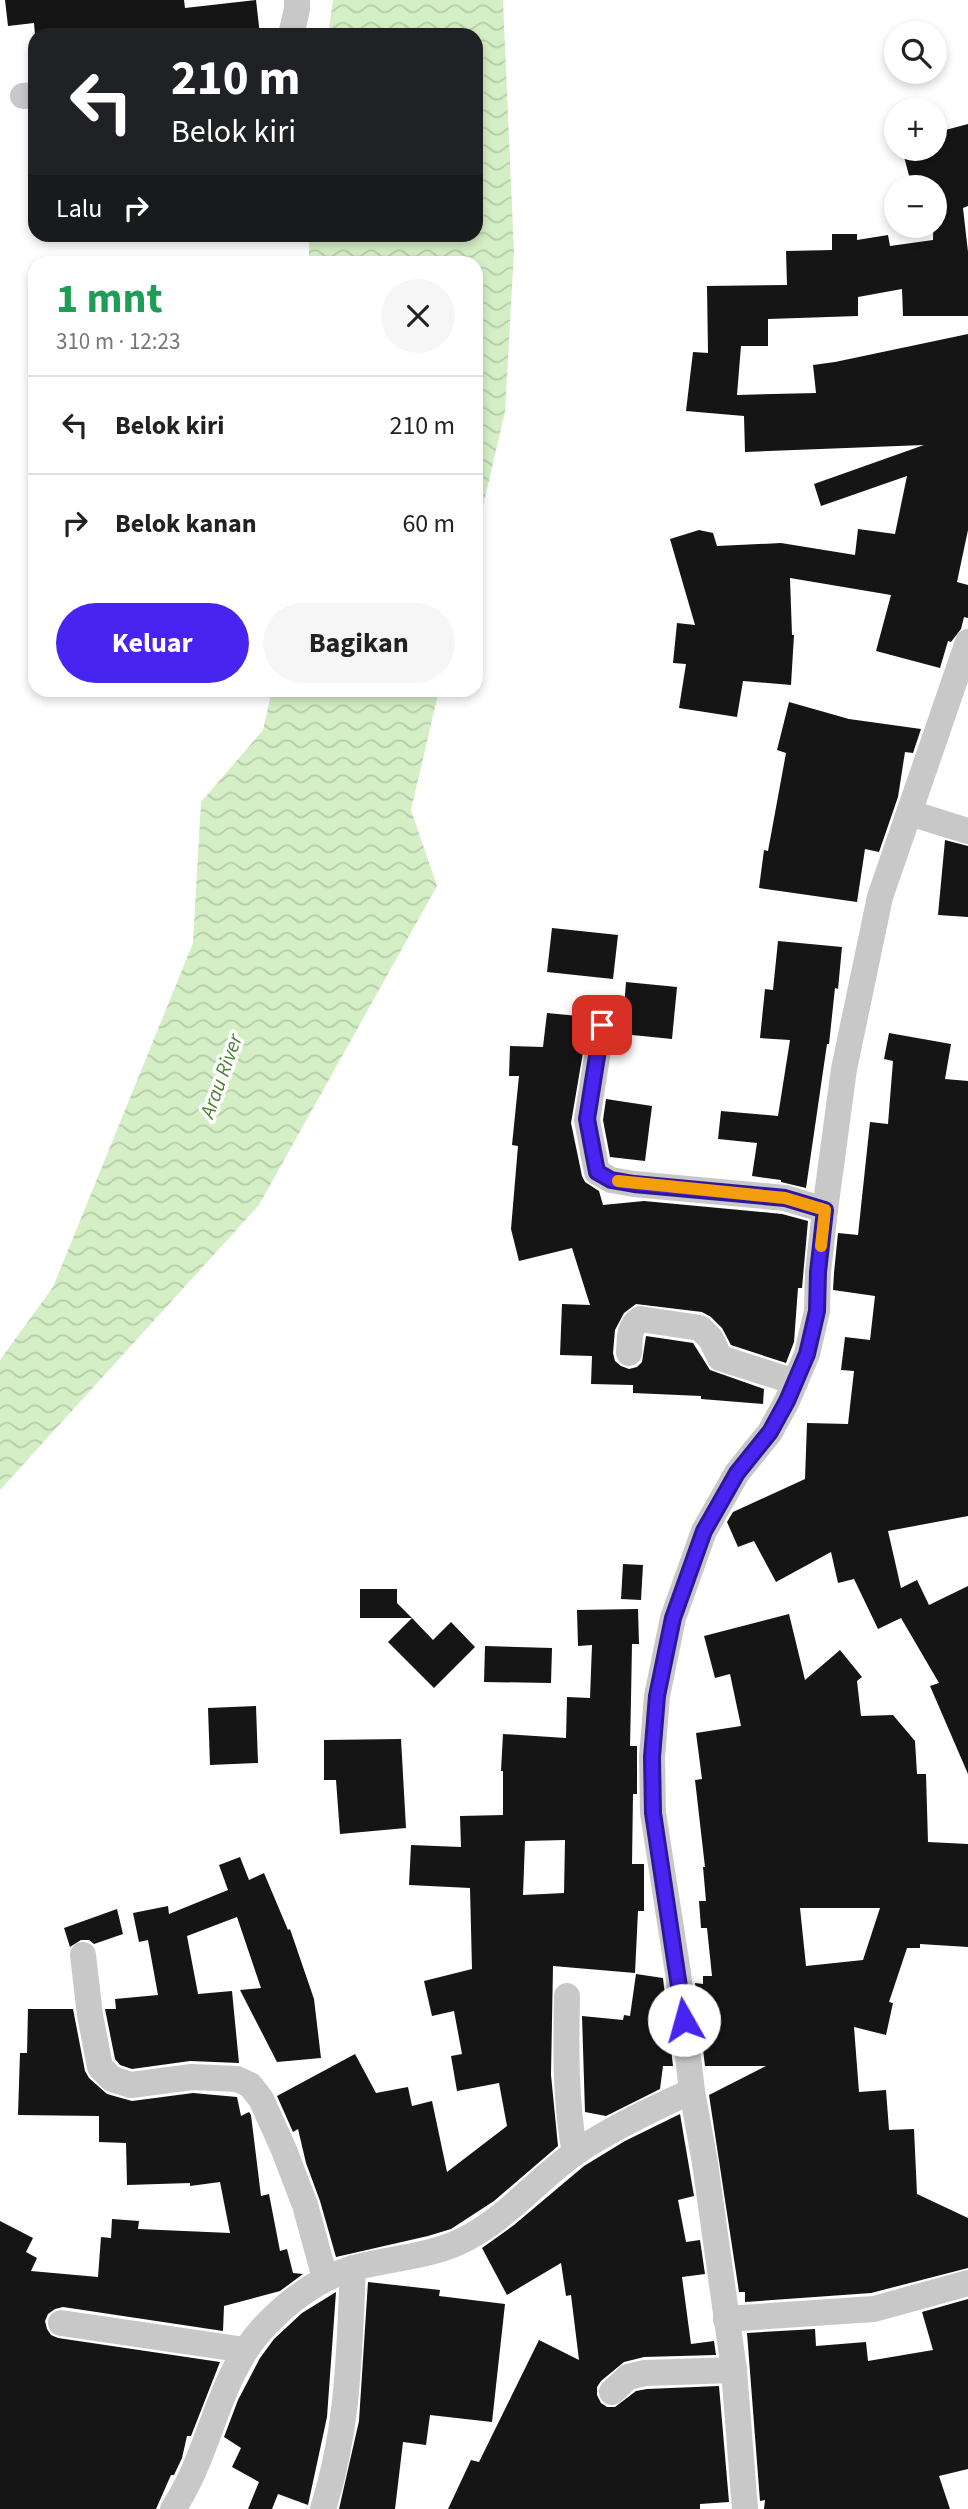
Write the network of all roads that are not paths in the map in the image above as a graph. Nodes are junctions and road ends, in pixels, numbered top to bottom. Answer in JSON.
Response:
{"nodes":[{"id":1,"x":297,"y":0,"type":"edge"},
{"id":2,"x":293,"y":28,"type":"edge"},
{"id":3,"x":968,"y":642,"type":"edge"},
{"id":4,"x":910,"y":813,"type":"junction"},
{"id":5,"x":968,"y":831,"type":"edge"},
{"id":6,"x":602,"y":1025,"type":"dead end"},
{"id":7,"x":825,"y":1210,"type":"junction"},
{"id":8,"x":629,"y":1353,"type":"dead end"},
{"id":9,"x":795,"y":1382,"type":"junction"},
{"id":10,"x":83,"y":1955,"type":"dead end"},
{"id":11,"x":567,"y":1996,"type":"dead end"},
{"id":12,"x":692,"y":2091,"type":"junction"},
{"id":13,"x":575,"y":2153,"type":"junction"},
{"id":14,"x":353,"y":2268,"type":"junction"},
{"id":15,"x":326,"y":2278,"type":"junction"},
{"id":16,"x":968,"y":2283,"type":"edge"},
{"id":17,"x":726,"y":2319,"type":"junction"},
{"id":18,"x":61,"y":2323,"type":"dead end"},
{"id":19,"x":245,"y":2350,"type":"junction"},
{"id":20,"x":734,"y":2370,"type":"junction"},
{"id":21,"x":612,"y":2392,"type":"dead end"},
{"id":22,"x":183,"y":2506,"type":"edge"},
{"id":23,"x":323,"y":2509,"type":"edge"},
{"id":24,"x":745,"y":2509,"type":"edge"}],
"edges":[{"from":1,"to":2,"type":"street"},
{"from":3,"to":4,"type":"street"},
{"from":4,"to":5,"type":"street"},
{"from":4,"to":7,"type":"street"},
{"from":6,"to":7,"type":"street"},
{"from":7,"to":9,"type":"street"},
{"from":8,"to":9,"type":"street"},
{"from":9,"to":12,"type":"street"},
{"from":10,"to":15,"type":"street"},
{"from":11,"to":13,"type":"street"},
{"from":12,"to":13,"type":"street"},
{"from":12,"to":17,"type":"street"},
{"from":13,"to":14,"type":"street"},
{"from":14,"to":15,"type":"street"},
{"from":14,"to":23,"type":"street"},
{"from":15,"to":19,"type":"street"},
{"from":16,"to":17,"type":"street"},
{"from":17,"to":20,"type":"street"},
{"from":18,"to":19,"type":"street"},
{"from":19,"to":22,"type":"street"},
{"from":20,"to":21,"type":"street"},
{"from":20,"to":24,"type":"street"}]}
